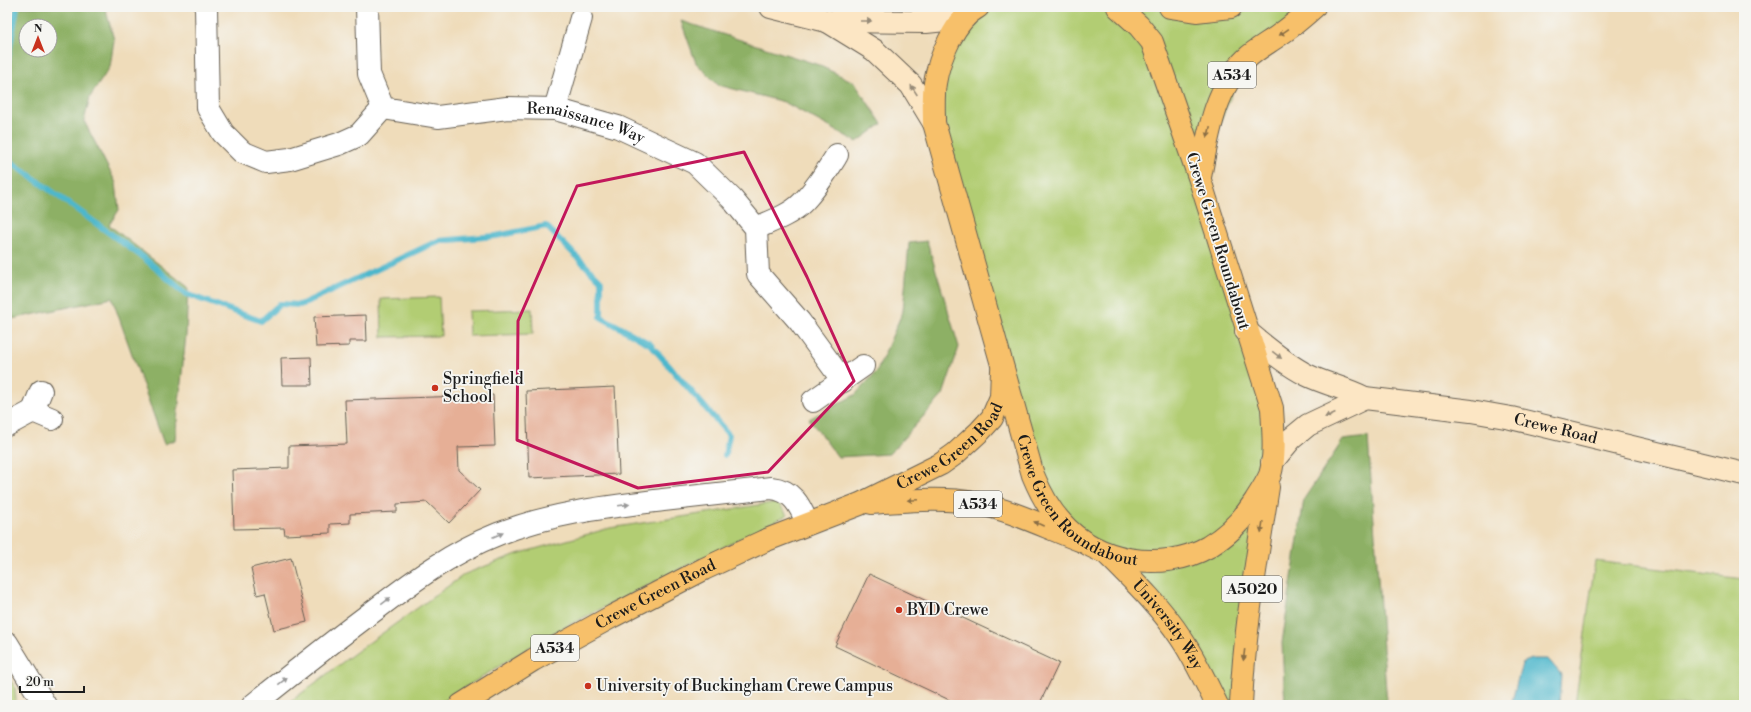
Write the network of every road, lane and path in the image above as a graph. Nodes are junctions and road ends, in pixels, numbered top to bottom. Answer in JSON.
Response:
{"nodes":[{"id":1,"x":206,"y":7,"type":"edge"},
{"id":2,"x":367,"y":7,"type":"edge"},
{"id":3,"x":771,"y":7,"type":"edge"},
{"id":4,"x":1118,"y":7,"type":"edge"},
{"id":5,"x":1170,"y":7,"type":"edge"},
{"id":6,"x":1231,"y":7,"type":"edge"},
{"id":7,"x":1314,"y":7,"type":"edge"},
{"id":8,"x":971,"y":11,"type":"edge"},
{"id":9,"x":581,"y":18,"type":"dead end"},
{"id":10,"x":827,"y":21,"type":"junction"},
{"id":11,"x":383,"y":108,"type":"junction"},
{"id":12,"x":555,"y":109,"type":"junction"},
{"id":13,"x":934,"y":123,"type":"junction"},
{"id":14,"x":836,"y":155,"type":"dead end"},
{"id":15,"x":1199,"y":177,"type":"junction"},
{"id":16,"x":756,"y":228,"type":"junction"},
{"id":17,"x":1246,"y":330,"type":"junction"},
{"id":18,"x":1002,"y":362,"type":"junction"},
{"id":19,"x":863,"y":366,"type":"dead end"},
{"id":20,"x":843,"y":381,"type":"junction"},
{"id":21,"x":40,"y":391,"type":"dead end"},
{"id":22,"x":1365,"y":398,"type":"junction"},
{"id":23,"x":813,"y":401,"type":"dead end"},
{"id":24,"x":7,"y":425,"type":"edge"},
{"id":25,"x":1271,"y":468,"type":"junction"},
{"id":26,"x":1744,"y":474,"type":"edge"},
{"id":27,"x":860,"y":504,"type":"junction"},
{"id":28,"x":807,"y":523,"type":"junction"},
{"id":29,"x":1097,"y":548,"type":"junction"},
{"id":30,"x":7,"y":643,"type":"edge"},
{"id":31,"x":45,"y":705,"type":"edge"},
{"id":32,"x":253,"y":705,"type":"edge"},
{"id":33,"x":461,"y":705,"type":"edge"},
{"id":34,"x":1217,"y":705,"type":"edge"},
{"id":35,"x":1241,"y":705,"type":"edge"}],
"edges":[{"from":1,"to":11,"type":"street"},
{"from":2,"to":11,"type":"street"},
{"from":3,"to":10,"type":"main road"},
{"from":4,"to":15,"type":"main road","name":"Crewe Green Roundabout"},
{"from":5,"to":6,"type":"main road"},
{"from":7,"to":15,"type":"main road","number":"A534","one_way":true},
{"from":10,"to":8,"type":"main road","one_way":true},
{"from":8,"to":13,"type":"main road","name":"Crewe Green Roundabout"},
{"from":9,"to":12,"type":"street"},
{"from":13,"to":10,"type":"main road","one_way":true},
{"from":11,"to":12,"type":"street","name":"Renaissance Way"},
{"from":12,"to":16,"type":"street","name":"Renaissance Way"},
{"from":13,"to":18,"type":"main road","name":"Crewe Green Roundabout"},
{"from":14,"to":16,"type":"street"},
{"from":15,"to":17,"type":"main road","name":"Crewe Green Roundabout"},
{"from":16,"to":20,"type":"street"},
{"from":17,"to":22,"type":"main road","name":"Crewe Road","one_way":true},
{"from":17,"to":25,"type":"main road","name":"Crewe Green Roundabout"},
{"from":18,"to":27,"type":"main road","name":"Crewe Green Road","number":"A534"},
{"from":18,"to":29,"type":"main road","name":"Crewe Green Roundabout"},
{"from":19,"to":20,"type":"street"},
{"from":20,"to":23,"type":"street"},
{"from":21,"to":24,"type":"street"},
{"from":22,"to":25,"type":"main road","one_way":true},
{"from":22,"to":26,"type":"main road","name":"Crewe Road"},
{"from":25,"to":29,"type":"main road","name":"Crewe Green Roundabout"},
{"from":25,"to":35,"type":"main road","number":"A5020","one_way":true},
{"from":27,"to":28,"type":"main road","name":"Crewe Green Road","number":"A534"},
{"from":29,"to":27,"type":"main road","name":"Crewe Green Road","number":"A534","one_way":true},
{"from":32,"to":28,"type":"street","one_way":true},
{"from":28,"to":33,"type":"main road","name":"Crewe Green Road","number":"A534"},
{"from":29,"to":34,"type":"main road","name":"University Way"},
{"from":30,"to":31,"type":"street"}]}
